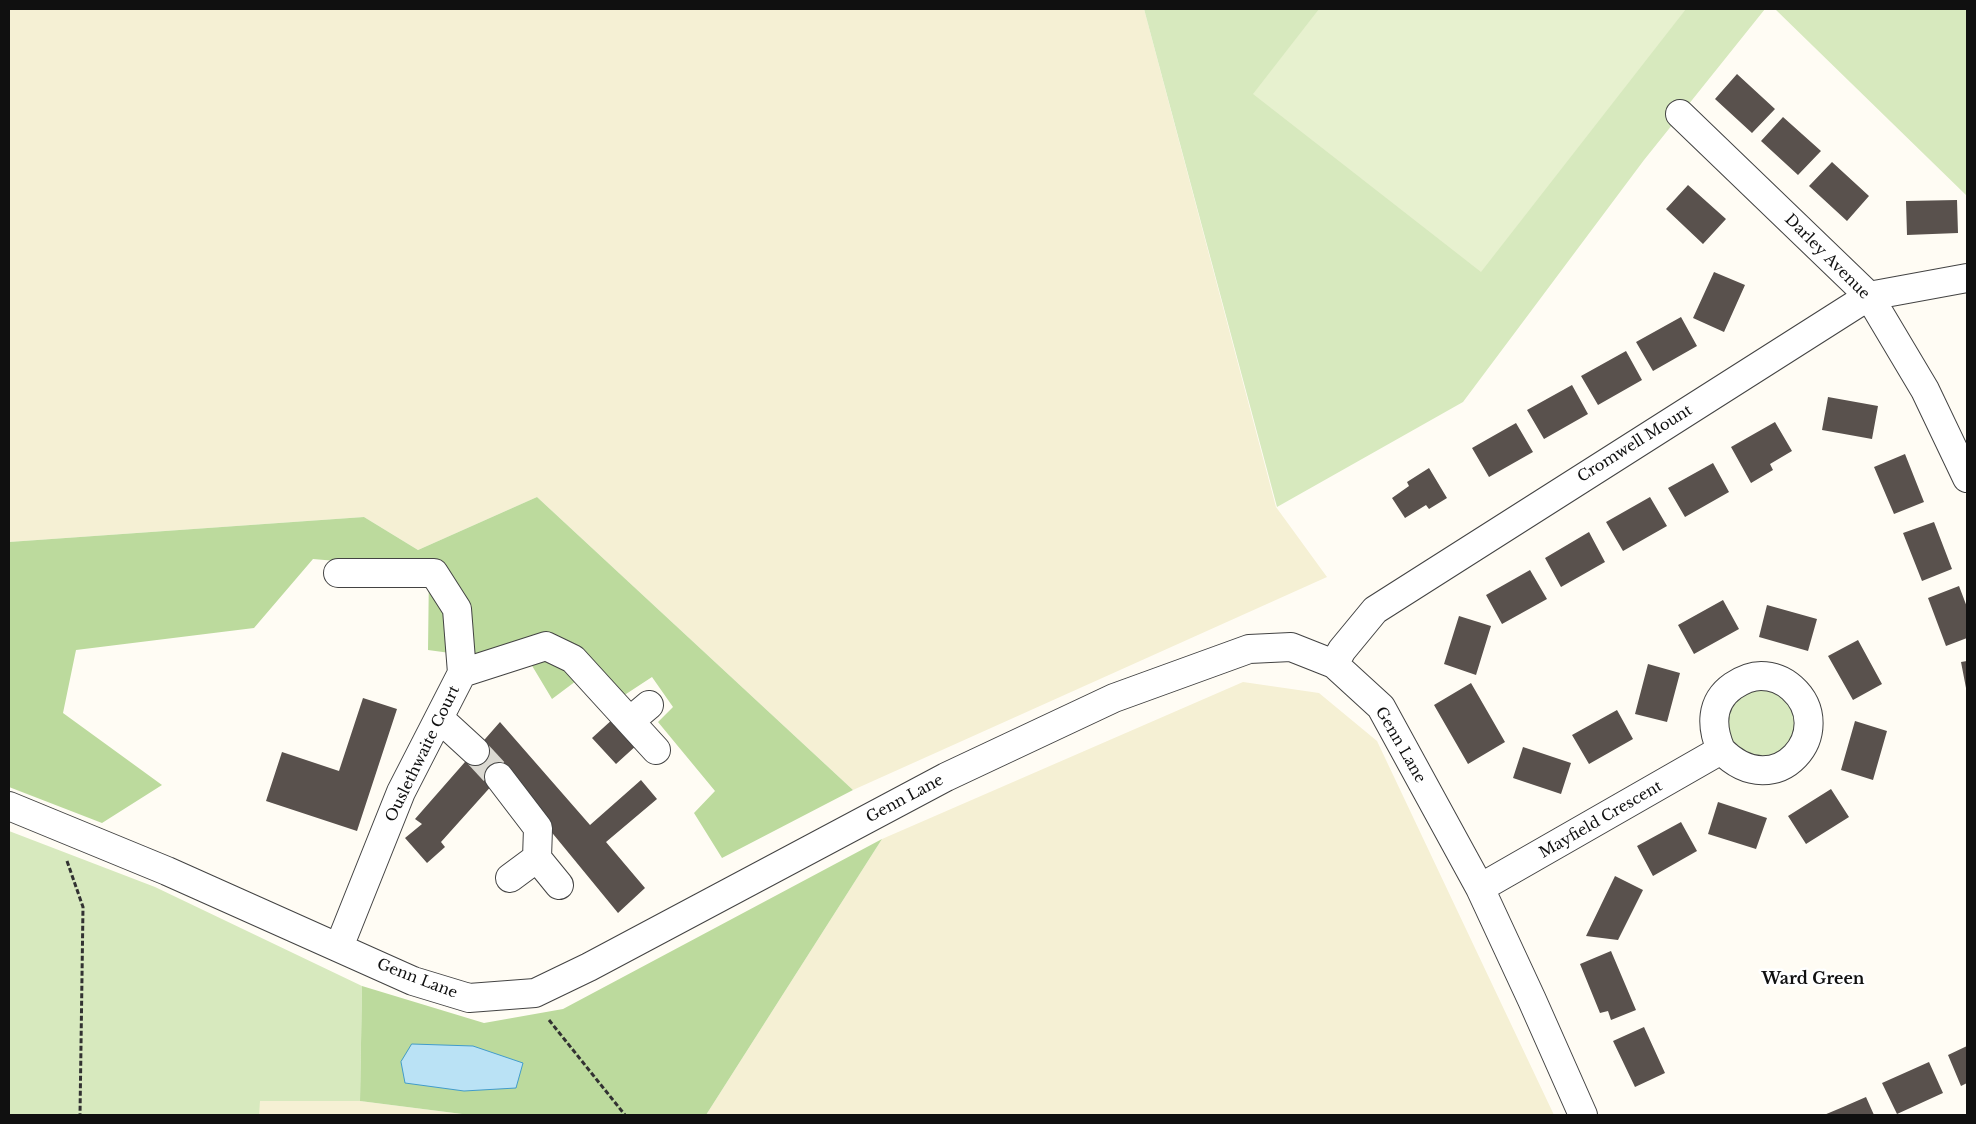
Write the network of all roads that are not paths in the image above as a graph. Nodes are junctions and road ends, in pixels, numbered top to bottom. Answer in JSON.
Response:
{"nodes":[{"id":1,"x":1680,"y":114,"type":"dead end"},
{"id":2,"x":1967,"y":278,"type":"edge"},
{"id":3,"x":1869,"y":296,"type":"junction"},
{"id":4,"x":1967,"y":478,"type":"edge"},
{"id":5,"x":338,"y":573,"type":"dead end"},
{"id":6,"x":1334,"y":664,"type":"junction"},
{"id":7,"x":462,"y":673,"type":"junction"},
{"id":8,"x":439,"y":718,"type":"junction"},
{"id":9,"x":656,"y":750,"type":"dead end"},
{"id":10,"x":1721,"y":750,"type":"dead end"},
{"id":11,"x":475,"y":751,"type":"tunnel mouth"},
{"id":12,"x":499,"y":777,"type":"tunnel mouth"},
{"id":13,"x":9,"y":806,"type":"edge"},
{"id":14,"x":536,"y":858,"type":"junction"},
{"id":15,"x":510,"y":878,"type":"dead end"},
{"id":16,"x":559,"y":886,"type":"dead end"},
{"id":17,"x":1480,"y":888,"type":"junction"},
{"id":18,"x":339,"y":947,"type":"junction"},
{"id":19,"x":1584,"y":1115,"type":"edge"}],
"edges":[{"from":1,"to":3,"type":"street","name":"Darley Avenue"},
{"from":2,"to":3,"type":"street","name":"Cromwell Mount"},
{"from":3,"to":4,"type":"street","name":"Darley Avenue"},
{"from":3,"to":6,"type":"street","name":"Cromwell Mount"},
{"from":5,"to":7,"type":"street"},
{"from":6,"to":17,"type":"street","name":"Genn Lane"},
{"from":6,"to":18,"type":"street","name":"Genn Lane"},
{"from":7,"to":8,"type":"street","name":"Ouslethwaite Court"},
{"from":7,"to":9,"type":"street","name":"Ouslethwaite Court"},
{"from":8,"to":11,"type":"street"},
{"from":8,"to":18,"type":"street","name":"Ouslethwaite Court"},
{"from":10,"to":17,"type":"street","name":"Mayfield Crescent"},
{"from":12,"to":14,"type":"street"},
{"from":13,"to":18,"type":"street","name":"Genn Lane"},
{"from":14,"to":15,"type":"street"},
{"from":14,"to":16,"type":"street"},
{"from":17,"to":19,"type":"street","name":"Genn Lane"}]}
